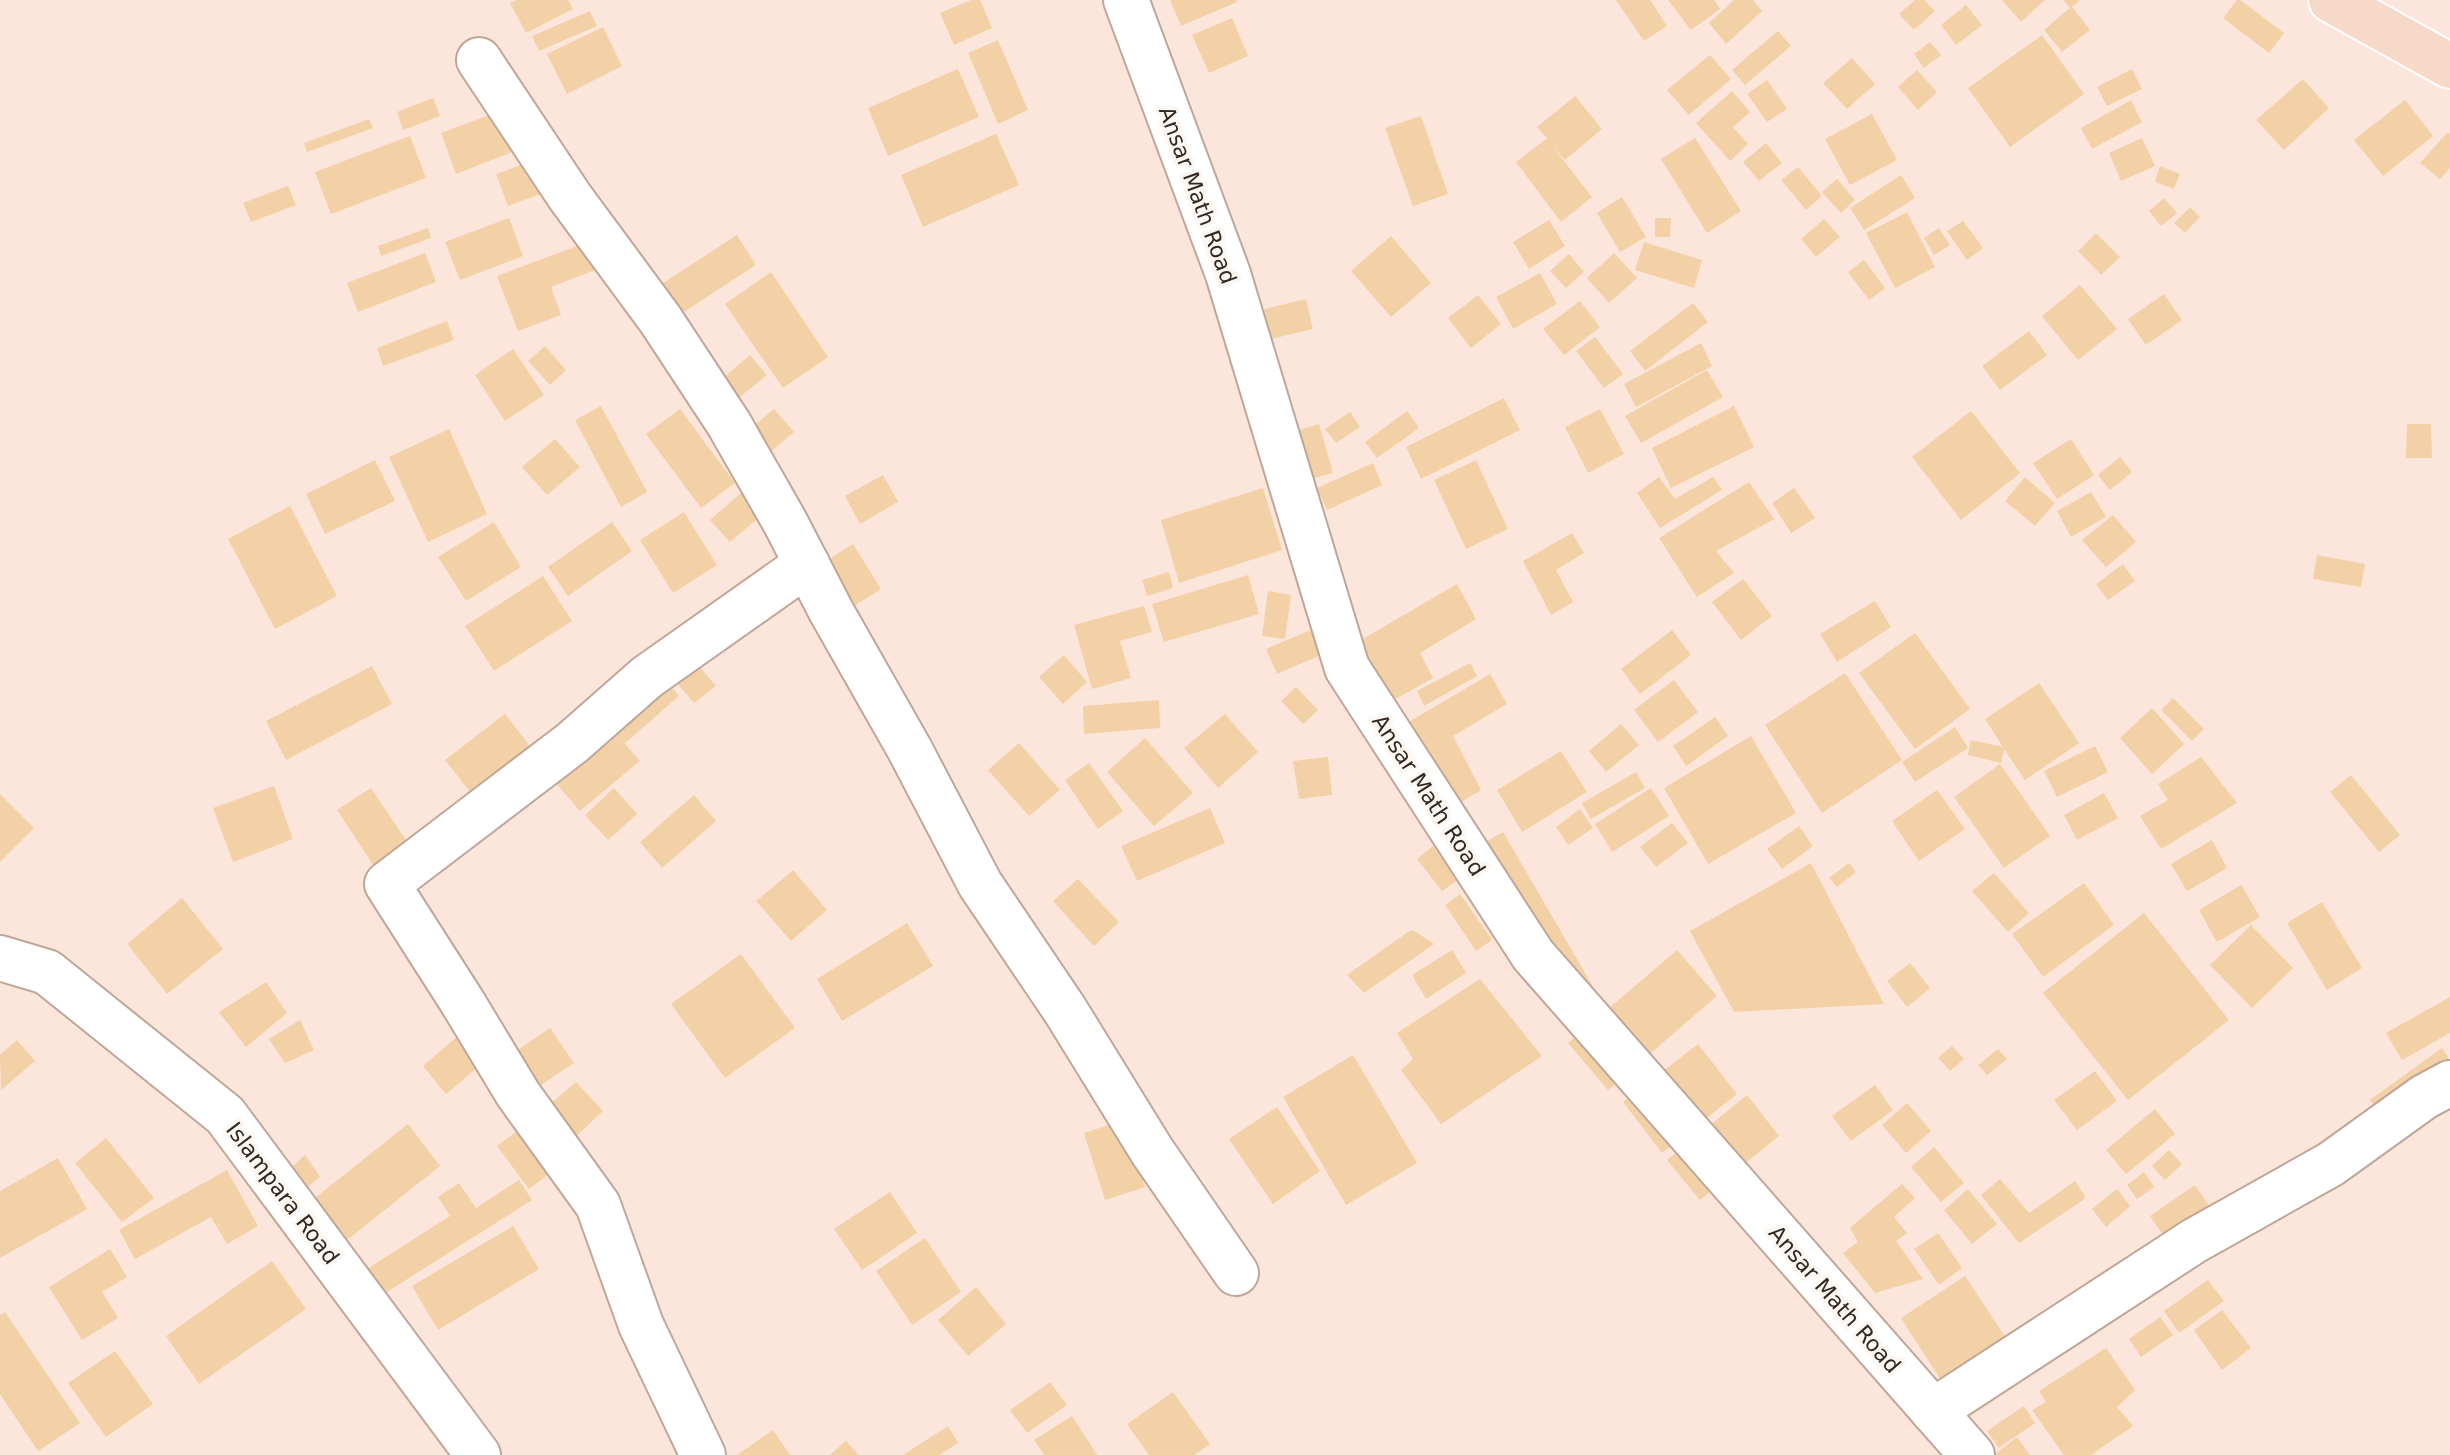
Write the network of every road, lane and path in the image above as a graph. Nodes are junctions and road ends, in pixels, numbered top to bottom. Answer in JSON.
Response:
{"nodes":[{"id":1,"x":1126,"y":0,"type":"edge"},
{"id":2,"x":2331,"y":0,"type":"edge"},
{"id":3,"x":479,"y":60,"type":"dead end"},
{"id":4,"x":2450,"y":66,"type":"edge"},
{"id":5,"x":807,"y":564,"type":"junction"},
{"id":6,"x":0,"y":958,"type":"edge"},
{"id":7,"x":2450,"y":1083,"type":"edge"},
{"id":8,"x":1236,"y":1273,"type":"dead end"},
{"id":9,"x":1933,"y":1411,"type":"junction"},
{"id":10,"x":470,"y":1452,"type":"edge"},
{"id":11,"x":703,"y":1455,"type":"edge"},
{"id":12,"x":1972,"y":1455,"type":"edge"}],
"edges":[{"from":1,"to":9,"type":"street","name":"Ansar Math Road"},
{"from":2,"to":4,"type":"main road"},
{"from":3,"to":5,"type":"street"},
{"from":5,"to":8,"type":"street"},
{"from":5,"to":11,"type":"street"},
{"from":6,"to":10,"type":"street","name":"Islampara Road"},
{"from":7,"to":9,"type":"street"},
{"from":9,"to":12,"type":"street","name":"Ansar Math Road"}]}
